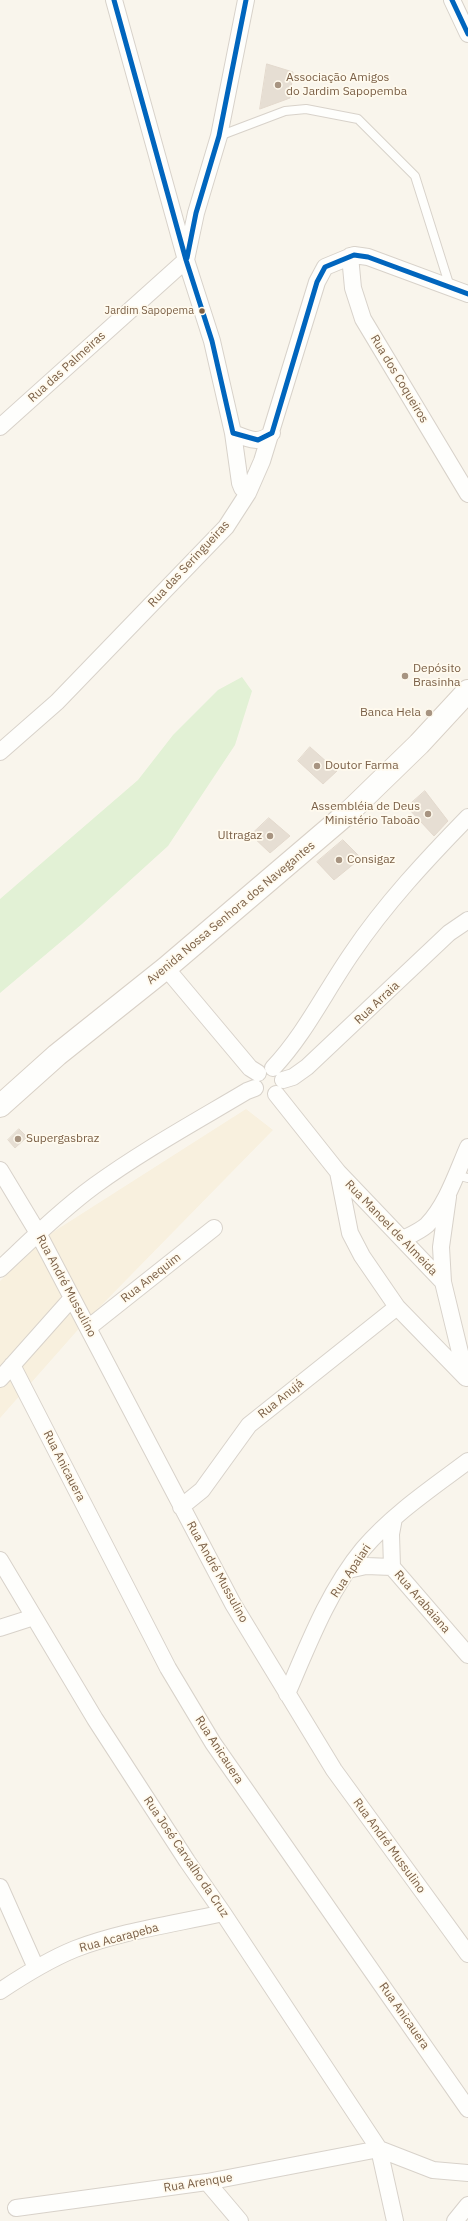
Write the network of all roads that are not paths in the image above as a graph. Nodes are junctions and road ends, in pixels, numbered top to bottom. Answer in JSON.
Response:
{"nodes":[{"id":1,"x":114,"y":0,"type":"edge"},
{"id":2,"x":246,"y":0,"type":"edge"},
{"id":3,"x":452,"y":0,"type":"edge"},
{"id":4,"x":468,"y":34,"type":"edge"},
{"id":5,"x":219,"y":136,"type":"junction"},
{"id":6,"x":350,"y":256,"type":"junction"},
{"id":7,"x":186,"y":260,"type":"junction"},
{"id":8,"x":450,"y":287,"type":"junction"},
{"id":9,"x":468,"y":294,"type":"edge"},
{"id":10,"x":0,"y":427,"type":"edge"},
{"id":11,"x":233,"y":433,"type":"junction"},
{"id":12,"x":272,"y":433,"type":"junction"},
{"id":13,"x":248,"y":493,"type":"junction"},
{"id":14,"x":468,"y":494,"type":"edge"},
{"id":15,"x":468,"y":691,"type":"edge"},
{"id":16,"x":0,"y":752,"type":"edge"},
{"id":17,"x":468,"y":816,"type":"edge"},
{"id":18,"x":468,"y":920,"type":"edge"},
{"id":19,"x":166,"y":968,"type":"junction"},
{"id":20,"x":269,"y":1081,"type":"junction"},
{"id":21,"x":0,"y":1106,"type":"edge"},
{"id":22,"x":468,"y":1147,"type":"edge"},
{"id":23,"x":0,"y":1170,"type":"edge"},
{"id":24,"x":338,"y":1172,"type":"junction"},
{"id":25,"x":462,"y":1177,"type":"edge"},
{"id":26,"x":449,"y":1192,"type":"junction"},
{"id":27,"x":214,"y":1228,"type":"dead end"},
{"id":28,"x":38,"y":1233,"type":"junction"},
{"id":29,"x":403,"y":1239,"type":"junction"},
{"id":30,"x":0,"y":1269,"type":"edge"},
{"id":31,"x":443,"y":1282,"type":"junction"},
{"id":32,"x":72,"y":1298,"type":"junction"},
{"id":33,"x":397,"y":1307,"type":"junction"},
{"id":34,"x":88,"y":1328,"type":"junction"},
{"id":35,"x":12,"y":1365,"type":"junction"},
{"id":36,"x":0,"y":1379,"type":"edge"},
{"id":37,"x":467,"y":1379,"type":"edge"},
{"id":38,"x":468,"y":1461,"type":"edge"},
{"id":39,"x":181,"y":1507,"type":"junction"},
{"id":40,"x":394,"y":1518,"type":"junction"},
{"id":41,"x":0,"y":1560,"type":"edge"},
{"id":42,"x":392,"y":1567,"type":"junction"},
{"id":43,"x":348,"y":1570,"type":"junction"},
{"id":44,"x":34,"y":1617,"type":"junction"},
{"id":45,"x":0,"y":1628,"type":"edge"},
{"id":46,"x":468,"y":1655,"type":"edge"},
{"id":47,"x":287,"y":1694,"type":"junction"},
{"id":48,"x":0,"y":1887,"type":"edge"},
{"id":49,"x":224,"y":1913,"type":"junction"},
{"id":50,"x":468,"y":1954,"type":"edge"},
{"id":51,"x":36,"y":1968,"type":"junction"},
{"id":52,"x":0,"y":1990,"type":"edge"},
{"id":53,"x":468,"y":2109,"type":"edge"},
{"id":54,"x":380,"y":2150,"type":"junction"},
{"id":55,"x":468,"y":2173,"type":"edge"},
{"id":56,"x":207,"y":2182,"type":"junction"},
{"id":57,"x":468,"y":2205,"type":"edge"},
{"id":58,"x":16,"y":2208,"type":"dead end"},
{"id":59,"x":240,"y":2221,"type":"edge"},
{"id":60,"x":394,"y":2221,"type":"edge"},
{"id":61,"x":455,"y":2221,"type":"edge"}],
"edges":[{"from":1,"to":7,"type":"street"},
{"from":2,"to":5,"type":"street"},
{"from":3,"to":4,"type":"street"},
{"from":5,"to":7,"type":"street"},
{"from":5,"to":8,"type":"lane"},
{"from":6,"to":8,"type":"street"},
{"from":6,"to":12,"type":"street","name":"Rua das Seringueiras"},
{"from":6,"to":14,"type":"street","name":"Rua dos Coqueiros"},
{"from":7,"to":10,"type":"street","name":"Rua das Palmeiras"},
{"from":7,"to":11,"type":"street"},
{"from":8,"to":9,"type":"street"},
{"from":11,"to":12,"type":"street"},
{"from":11,"to":13,"type":"street"},
{"from":12,"to":13,"type":"street","name":"Rua das Seringueiras"},
{"from":13,"to":16,"type":"street","name":"Rua das Seringueiras"},
{"from":15,"to":19,"type":"main road","name":"Avenida Nossa Senhora dos Navegantes"},
{"from":17,"to":20,"type":"street"},
{"from":18,"to":20,"type":"street","name":"Rua Arraia"},
{"from":19,"to":20,"type":"street","name":"Rua Manoel de Almeida"},
{"from":19,"to":21,"type":"main road","name":"Avenida Nossa Senhora dos Navegantes"},
{"from":20,"to":24,"type":"street","name":"Rua Manoel de Almeida"},
{"from":20,"to":28,"type":"street","name":"Rua Arraia"},
{"from":22,"to":25,"type":"street"},
{"from":23,"to":28,"type":"street","name":"Rua André Mussulino"},
{"from":24,"to":29,"type":"street","name":"Rua Manoel de Almeida"},
{"from":24,"to":33,"type":"street","name":"Rua Manoel de Almeida"},
{"from":25,"to":26,"type":"street"},
{"from":26,"to":29,"type":"street"},
{"from":26,"to":31,"type":"street"},
{"from":27,"to":34,"type":"street","name":"Rua Anequim"},
{"from":28,"to":30,"type":"street","name":"Rua Arraia"},
{"from":28,"to":32,"type":"street","name":"Rua André Mussulino"},
{"from":29,"to":31,"type":"street","name":"Rua Manoel de Almeida"},
{"from":31,"to":37,"type":"street","name":"Rua Manoel de Almeida"},
{"from":32,"to":34,"type":"street","name":"Rua André Mussulino"},
{"from":32,"to":35,"type":"street"},
{"from":33,"to":37,"type":"street","name":"Rua Manoel de Almeida"},
{"from":33,"to":39,"type":"street","name":"Rua Anujá"},
{"from":34,"to":39,"type":"street","name":"Rua André Mussulino"},
{"from":35,"to":36,"type":"street"},
{"from":35,"to":53,"type":"street","name":"Rua Anicauera"},
{"from":38,"to":40,"type":"street","name":"Rua Apaiari"},
{"from":39,"to":47,"type":"street","name":"Rua André Mussulino"},
{"from":40,"to":42,"type":"street","name":"Rua Arabaiana"},
{"from":40,"to":43,"type":"street","name":"Rua Apaiari"},
{"from":41,"to":44,"type":"street","name":"Rua José Carvalho da Cruz"},
{"from":42,"to":43,"type":"street","name":"Rua Arabaiana"},
{"from":42,"to":46,"type":"street","name":"Rua Arabaiana"},
{"from":43,"to":47,"type":"street","name":"Rua Apaiari"},
{"from":44,"to":45,"type":"street"},
{"from":44,"to":49,"type":"street","name":"Rua José Carvalho da Cruz"},
{"from":47,"to":50,"type":"street","name":"Rua André Mussulino"},
{"from":48,"to":51,"type":"street"},
{"from":49,"to":51,"type":"street","name":"Rua Acarapeba"},
{"from":49,"to":54,"type":"street","name":"Rua José Carvalho da Cruz"},
{"from":51,"to":52,"type":"street","name":"Rua Acarapeba"},
{"from":54,"to":55,"type":"street"},
{"from":54,"to":56,"type":"street","name":"Rua Arenque"},
{"from":54,"to":60,"type":"street"},
{"from":56,"to":58,"type":"street","name":"Rua Arenque"},
{"from":56,"to":59,"type":"street"},
{"from":57,"to":61,"type":"street"}]}
